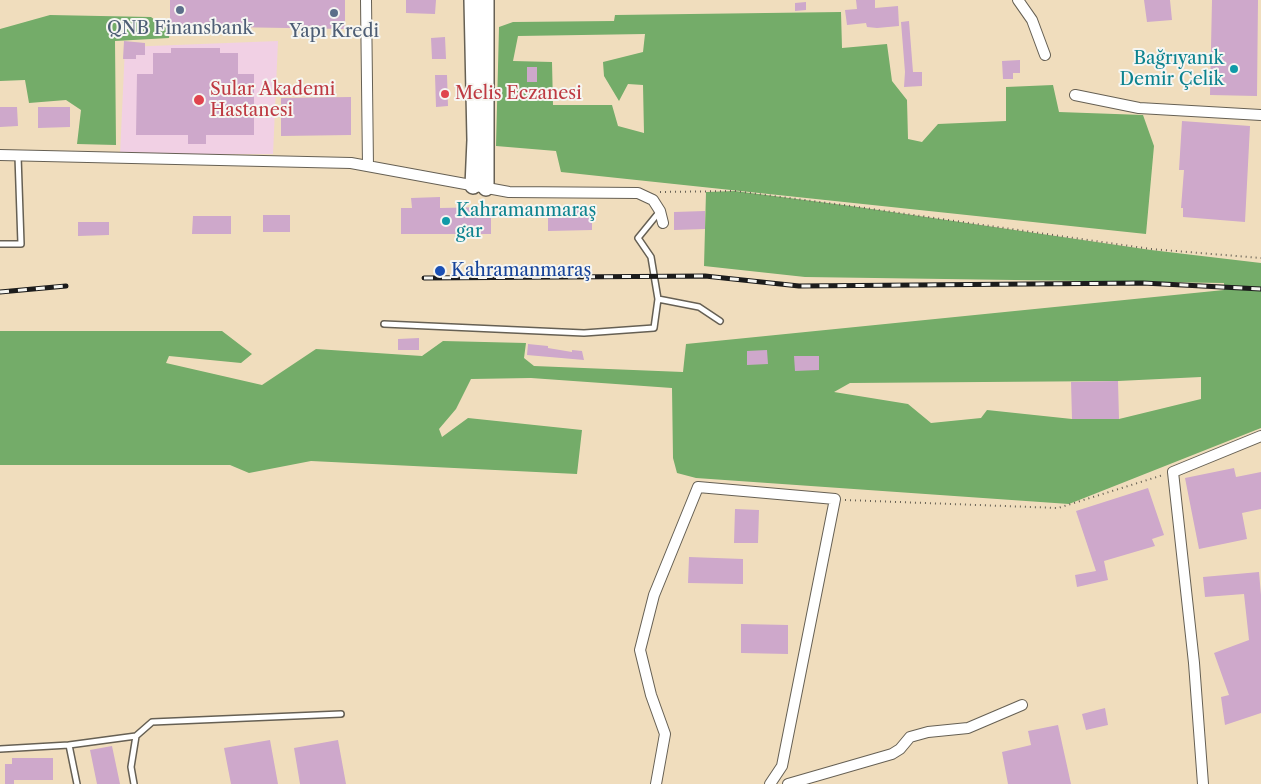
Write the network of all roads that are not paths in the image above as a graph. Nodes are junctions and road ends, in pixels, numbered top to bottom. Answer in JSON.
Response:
{"nodes":[{"id":1,"x":366,"y":0,"type":"edge"},
{"id":2,"x":472,"y":0,"type":"edge"},
{"id":3,"x":486,"y":0,"type":"edge"},
{"id":4,"x":1018,"y":0,"type":"edge"},
{"id":5,"x":1045,"y":54,"type":"dead end"},
{"id":6,"x":1075,"y":95,"type":"dead end"},
{"id":7,"x":1261,"y":115,"type":"edge"},
{"id":8,"x":0,"y":156,"type":"edge"},
{"id":9,"x":18,"y":156,"type":"junction"},
{"id":10,"x":368,"y":166,"type":"junction"},
{"id":11,"x":480,"y":187,"type":"junction"},
{"id":12,"x":660,"y":211,"type":"junction"},
{"id":13,"x":662,"y":223,"type":"dead end"},
{"id":14,"x":0,"y":244,"type":"edge"},
{"id":15,"x":658,"y":299,"type":"junction"},
{"id":16,"x":720,"y":321,"type":"dead end"},
{"id":17,"x":384,"y":324,"type":"dead end"},
{"id":18,"x":1261,"y":436,"type":"edge"},
{"id":19,"x":1022,"y":705,"type":"dead end"},
{"id":20,"x":341,"y":714,"type":"dead end"},
{"id":21,"x":136,"y":736,"type":"junction"},
{"id":22,"x":69,"y":746,"type":"junction"},
{"id":23,"x":0,"y":749,"type":"edge"},
{"id":24,"x":77,"y":784,"type":"edge"},
{"id":25,"x":134,"y":784,"type":"edge"},
{"id":26,"x":656,"y":784,"type":"edge"},
{"id":27,"x":770,"y":784,"type":"edge"},
{"id":28,"x":788,"y":784,"type":"edge"},
{"id":29,"x":1203,"y":784,"type":"edge"}],
"edges":[{"from":1,"to":10,"type":"street"},
{"from":2,"to":11,"type":"main road"},
{"from":3,"to":11,"type":"main road"},
{"from":4,"to":5,"type":"street"},
{"from":6,"to":7,"type":"street"},
{"from":8,"to":9,"type":"street"},
{"from":9,"to":10,"type":"street"},
{"from":9,"to":14,"type":"lane"},
{"from":10,"to":11,"type":"street"},
{"from":11,"to":12,"type":"street"},
{"from":12,"to":13,"type":"street"},
{"from":12,"to":15,"type":"lane"},
{"from":15,"to":16,"type":"lane"},
{"from":15,"to":17,"type":"lane"},
{"from":18,"to":29,"type":"street"},
{"from":19,"to":28,"type":"street"},
{"from":20,"to":21,"type":"lane"},
{"from":21,"to":22,"type":"lane"},
{"from":21,"to":25,"type":"lane"},
{"from":22,"to":23,"type":"lane"},
{"from":22,"to":24,"type":"lane"},
{"from":26,"to":27,"type":"street"}]}
